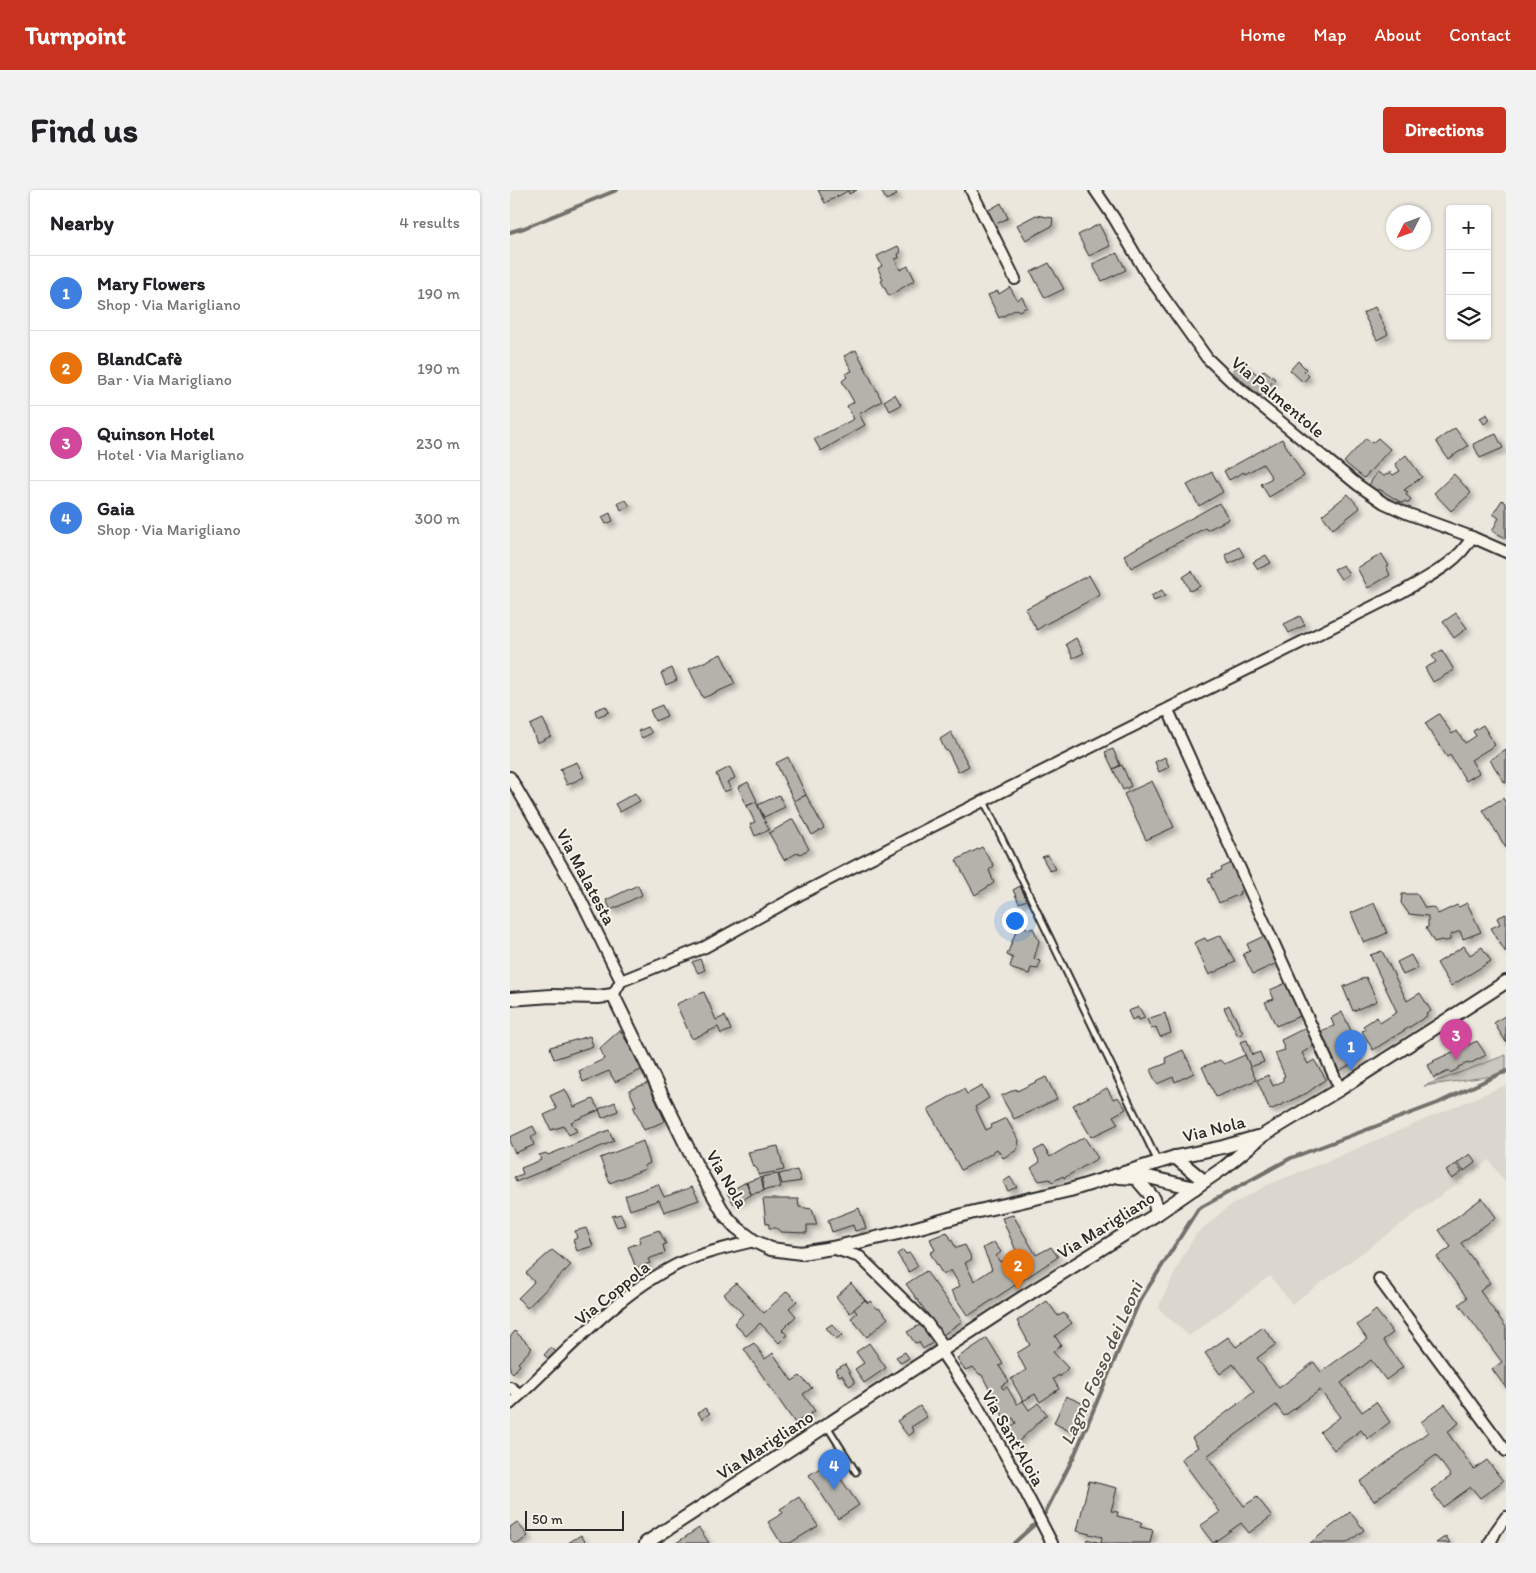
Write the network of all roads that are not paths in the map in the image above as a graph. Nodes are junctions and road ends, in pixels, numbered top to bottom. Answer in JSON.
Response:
{"nodes":[{"id":1,"x":971,"y":190,"type":"edge"},
{"id":2,"x":1095,"y":190,"type":"edge"},
{"id":3,"x":1015,"y":279,"type":"dead end"},
{"id":4,"x":1472,"y":537,"type":"junction"},
{"id":5,"x":1506,"y":552,"type":"edge"},
{"id":6,"x":1168,"y":710,"type":"junction"},
{"id":7,"x":510,"y":776,"type":"edge"},
{"id":8,"x":984,"y":800,"type":"junction"},
{"id":9,"x":621,"y":982,"type":"junction"},
{"id":10,"x":1506,"y":982,"type":"edge"},
{"id":11,"x":613,"y":995,"type":"junction"},
{"id":12,"x":510,"y":999,"type":"edge"},
{"id":13,"x":1340,"y":1089,"type":"junction"},
{"id":14,"x":1262,"y":1136,"type":"junction"},
{"id":15,"x":1175,"y":1157,"type":"junction"},
{"id":16,"x":1158,"y":1162,"type":"junction"},
{"id":17,"x":1114,"y":1177,"type":"junction"},
{"id":18,"x":1136,"y":1178,"type":"junction"},
{"id":19,"x":1199,"y":1184,"type":"junction"},
{"id":20,"x":1157,"y":1214,"type":"junction"},
{"id":21,"x":754,"y":1241,"type":"junction"},
{"id":22,"x":832,"y":1248,"type":"junction"},
{"id":23,"x":1379,"y":1279,"type":"dead end"},
{"id":24,"x":942,"y":1351,"type":"junction"},
{"id":25,"x":510,"y":1387,"type":"edge"},
{"id":26,"x":520,"y":1395,"type":"junction"},
{"id":27,"x":510,"y":1404,"type":"edge"},
{"id":28,"x":827,"y":1425,"type":"junction"},
{"id":29,"x":1506,"y":1451,"type":"edge"},
{"id":30,"x":856,"y":1472,"type":"dead end"},
{"id":31,"x":1506,"y":1517,"type":"edge"},
{"id":32,"x":646,"y":1543,"type":"edge"},
{"id":33,"x":1052,"y":1543,"type":"edge"},
{"id":34,"x":1490,"y":1543,"type":"edge"}],
"edges":[{"from":1,"to":3,"type":"street"},
{"from":2,"to":4,"type":"street","name":"Via Palmentole"},
{"from":4,"to":5,"type":"street","name":"Via Palmentole"},
{"from":4,"to":6,"type":"street"},
{"from":6,"to":8,"type":"street"},
{"from":6,"to":13,"type":"street"},
{"from":7,"to":9,"type":"street","name":"Via Malatesta"},
{"from":8,"to":9,"type":"street"},
{"from":8,"to":16,"type":"lane"},
{"from":9,"to":11,"type":"street"},
{"from":10,"to":13,"type":"street","name":"Via Marigliano"},
{"from":11,"to":12,"type":"street"},
{"from":11,"to":21,"type":"street","name":"Via Nola"},
{"from":13,"to":14,"type":"street","name":"Via Marigliano"},
{"from":14,"to":15,"type":"street","name":"Via Nola"},
{"from":14,"to":19,"type":"street","name":"Via Marigliano"},
{"from":15,"to":16,"type":"street","name":"Via Nola"},
{"from":15,"to":19,"type":"street","name":"Via Nola"},
{"from":16,"to":17,"type":"street","name":"Via Nola"},
{"from":17,"to":18,"type":"street","name":"Via Nola"},
{"from":17,"to":22,"type":"street","name":"Via Nola"},
{"from":18,"to":19,"type":"street","name":"Via Nola"},
{"from":18,"to":20,"type":"street"},
{"from":19,"to":20,"type":"street","name":"Via Marigliano"},
{"from":20,"to":24,"type":"street","name":"Via Marigliano"},
{"from":21,"to":22,"type":"street","name":"Via Nola"},
{"from":21,"to":26,"type":"street","name":"Via Coppola"},
{"from":22,"to":24,"type":"street","name":"Via Sant'Aloia"},
{"from":23,"to":29,"type":"street"},
{"from":24,"to":28,"type":"street","name":"Via Marigliano"},
{"from":24,"to":33,"type":"street","name":"Via Sant'Aloia"},
{"from":25,"to":26,"type":"street"},
{"from":26,"to":27,"type":"street","name":"Via Coppola"},
{"from":28,"to":30,"type":"lane"},
{"from":28,"to":32,"type":"street","name":"Via Marigliano"},
{"from":31,"to":34,"type":"street"}]}
